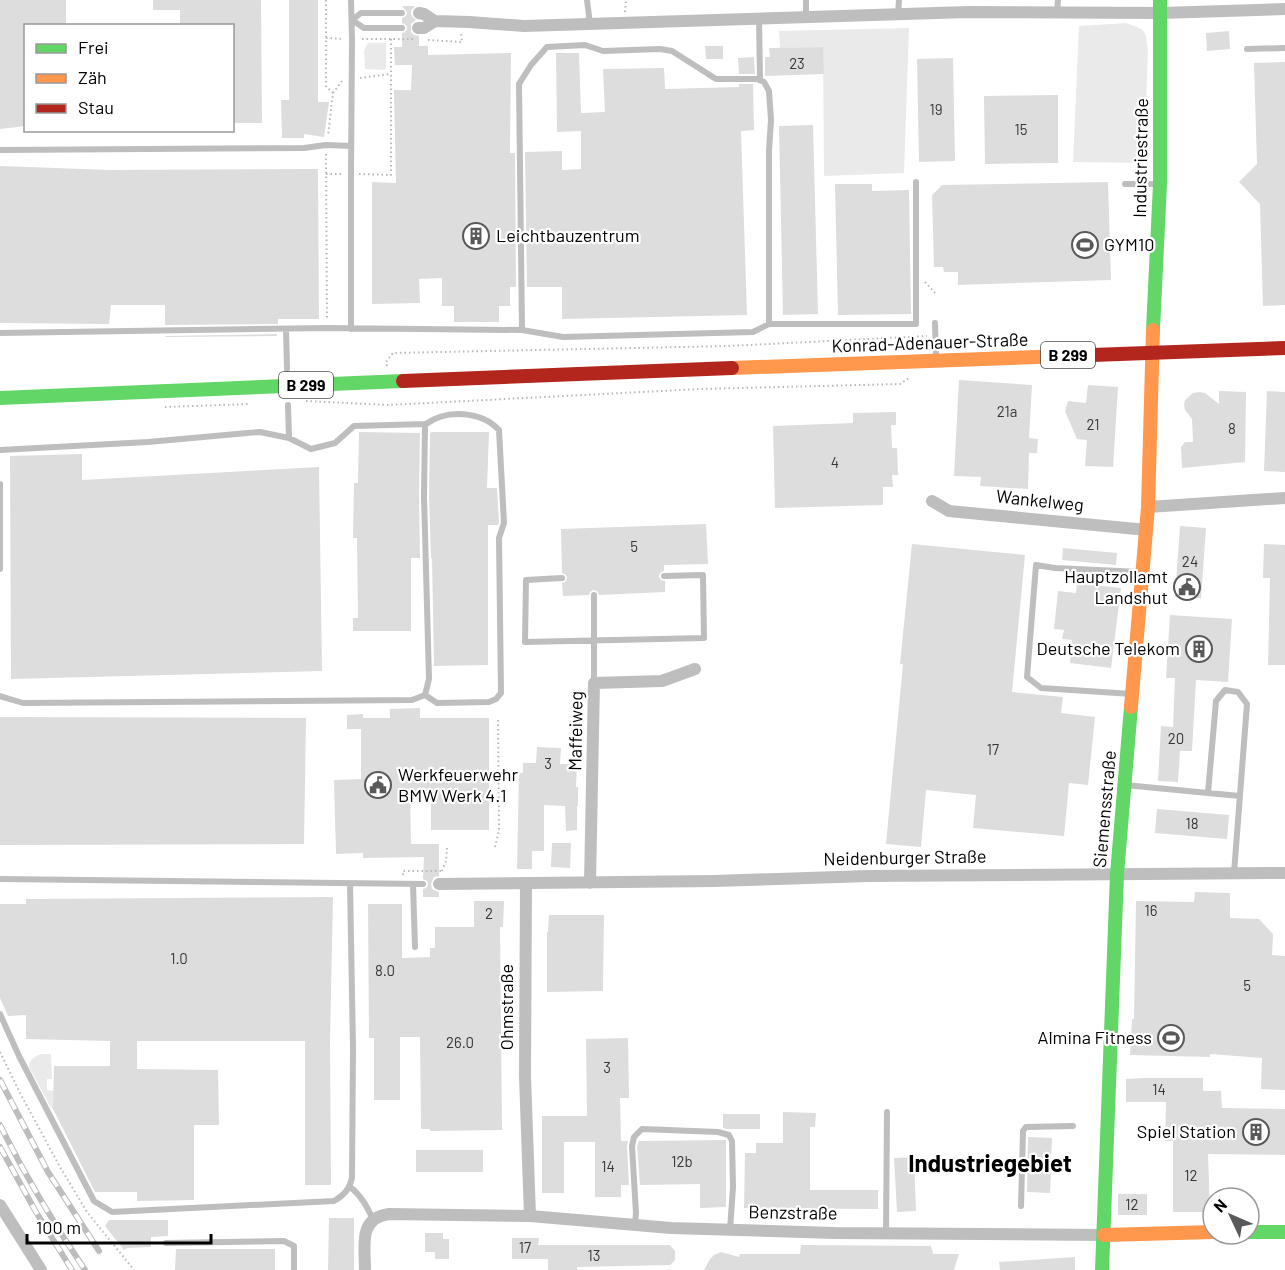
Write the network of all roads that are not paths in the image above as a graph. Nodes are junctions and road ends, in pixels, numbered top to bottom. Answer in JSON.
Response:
{"nodes":[{"id":1,"x":351,"y":0,"type":"edge"},
{"id":2,"x":587,"y":0,"type":"edge"},
{"id":3,"x":807,"y":0,"type":"edge"},
{"id":4,"x":899,"y":0,"type":"edge"},
{"id":5,"x":1058,"y":0,"type":"edge"},
{"id":6,"x":1160,"y":6,"type":"edge"},
{"id":7,"x":1285,"y":9,"type":"edge"},
{"id":8,"x":402,"y":13,"type":"dead end"},
{"id":9,"x":419,"y":13,"type":"dead end"},
{"id":10,"x":1058,"y":13,"type":"junction"},
{"id":11,"x":898,"y":15,"type":"junction"},
{"id":12,"x":759,"y":18,"type":"junction"},
{"id":13,"x":806,"y":18,"type":"junction"},
{"id":14,"x":352,"y":20,"type":"junction"},
{"id":15,"x":435,"y":21,"type":"junction"},
{"id":16,"x":590,"y":24,"type":"junction"},
{"id":17,"x":402,"y":28,"type":"dead end"},
{"id":18,"x":418,"y":28,"type":"dead end"},
{"id":19,"x":1285,"y":48,"type":"edge"},
{"id":20,"x":1247,"y":49,"type":"dead end"},
{"id":21,"x":760,"y":80,"type":"junction"},
{"id":22,"x":351,"y":146,"type":"junction"},
{"id":23,"x":0,"y":150,"type":"edge"},
{"id":24,"x":916,"y":182,"type":"dead end"},
{"id":25,"x":1125,"y":184,"type":"dead end"},
{"id":26,"x":1160,"y":184,"type":"junction"},
{"id":27,"x":935,"y":323,"type":"dead end"},
{"id":28,"x":769,"y":324,"type":"junction"},
{"id":29,"x":286,"y":329,"type":"junction"},
{"id":30,"x":351,"y":329,"type":"junction"},
{"id":31,"x":522,"y":330,"type":"junction"},
{"id":32,"x":0,"y":333,"type":"edge"},
{"id":33,"x":1285,"y":348,"type":"edge"},
{"id":34,"x":1152,"y":352,"type":"junction"},
{"id":35,"x":936,"y":360,"type":"junction"},
{"id":36,"x":287,"y":369,"type":"dead end"},
{"id":37,"x":0,"y":398,"type":"edge"},
{"id":38,"x":288,"y":405,"type":"dead end"},
{"id":39,"x":425,"y":424,"type":"junction"},
{"id":40,"x":289,"y":438,"type":"junction"},
{"id":41,"x":0,"y":450,"type":"edge"},
{"id":42,"x":0,"y":484,"type":"edge"},
{"id":43,"x":1285,"y":498,"type":"edge"},
{"id":44,"x":932,"y":501,"type":"dead end"},
{"id":45,"x":1148,"y":507,"type":"junction"},
{"id":46,"x":1147,"y":530,"type":"junction"},
{"id":47,"x":0,"y":569,"type":"edge"},
{"id":48,"x":1143,"y":572,"type":"junction"},
{"id":49,"x":664,"y":576,"type":"dead end"},
{"id":50,"x":562,"y":578,"type":"dead end"},
{"id":51,"x":594,"y":595,"type":"dead end"},
{"id":52,"x":593,"y":640,"type":"junction"},
{"id":53,"x":695,"y":669,"type":"dead end"},
{"id":54,"x":594,"y":683,"type":"junction"},
{"id":55,"x":1132,"y":694,"type":"junction"},
{"id":56,"x":425,"y":695,"type":"junction"},
{"id":57,"x":0,"y":696,"type":"edge"},
{"id":58,"x":1125,"y":785,"type":"junction"},
{"id":59,"x":1208,"y":793,"type":"junction"},
{"id":60,"x":1240,"y":796,"type":"junction"},
{"id":61,"x":1234,"y":873,"type":"junction"},
{"id":62,"x":1285,"y":873,"type":"edge"},
{"id":63,"x":1117,"y":874,"type":"junction"},
{"id":64,"x":0,"y":879,"type":"edge"},
{"id":65,"x":590,"y":883,"type":"junction"},
{"id":66,"x":350,"y":884,"type":"junction"},
{"id":67,"x":413,"y":884,"type":"junction"},
{"id":68,"x":423,"y":884,"type":"dead end"},
{"id":69,"x":439,"y":884,"type":"dead end"},
{"id":70,"x":526,"y":884,"type":"junction"},
{"id":71,"x":415,"y":947,"type":"dead end"},
{"id":72,"x":0,"y":1014,"type":"edge"},
{"id":73,"x":887,"y":1112,"type":"dead end"},
{"id":74,"x":1072,"y":1126,"type":"dead end"},
{"id":75,"x":350,"y":1187,"type":"junction"},
{"id":76,"x":0,"y":1204,"type":"edge"},
{"id":77,"x":1021,"y":1206,"type":"dead end"},
{"id":78,"x":530,"y":1216,"type":"junction"},
{"id":79,"x":373,"y":1219,"type":"junction"},
{"id":80,"x":634,"y":1225,"type":"junction"},
{"id":81,"x":730,"y":1230,"type":"junction"},
{"id":82,"x":1201,"y":1232,"type":"edge"},
{"id":83,"x":1261,"y":1232,"type":"edge"},
{"id":84,"x":1285,"y":1232,"type":"edge"},
{"id":85,"x":886,"y":1233,"type":"junction"},
{"id":86,"x":1104,"y":1234,"type":"junction"},
{"id":87,"x":166,"y":1242,"type":"dead end"},
{"id":88,"x":41,"y":1270,"type":"edge"},
{"id":89,"x":294,"y":1270,"type":"edge"},
{"id":90,"x":364,"y":1270,"type":"edge"},
{"id":91,"x":1102,"y":1270,"type":"edge"}],
"edges":[{"from":1,"to":14,"type":"lane"},
{"from":2,"to":16,"type":"lane"},
{"from":3,"to":13,"type":"lane"},
{"from":4,"to":11,"type":"lane"},
{"from":5,"to":10,"type":"lane"},
{"from":6,"to":7,"type":"street"},
{"from":6,"to":10,"type":"street"},
{"from":6,"to":26,"type":"main road","name":"Industriestraße"},
{"from":8,"to":14,"type":"lane"},
{"from":9,"to":15,"type":"street"},
{"from":10,"to":11,"type":"street"},
{"from":11,"to":13,"type":"street"},
{"from":12,"to":13,"type":"street"},
{"from":12,"to":16,"type":"street"},
{"from":12,"to":21,"type":"lane"},
{"from":14,"to":17,"type":"lane"},
{"from":14,"to":22,"type":"lane"},
{"from":15,"to":16,"type":"street"},
{"from":15,"to":18,"type":"street"},
{"from":19,"to":20,"type":"lane"},
{"from":21,"to":28,"type":"lane"},
{"from":21,"to":31,"type":"lane"},
{"from":22,"to":23,"type":"lane"},
{"from":22,"to":30,"type":"lane"},
{"from":24,"to":28,"type":"lane"},
{"from":25,"to":26,"type":"lane"},
{"from":26,"to":34,"type":"main road","name":"Industriestraße"},
{"from":27,"to":35,"type":"lane"},
{"from":28,"to":31,"type":"lane"},
{"from":29,"to":30,"type":"lane"},
{"from":29,"to":32,"type":"lane"},
{"from":29,"to":36,"type":"lane"},
{"from":30,"to":31,"type":"lane"},
{"from":33,"to":34,"type":"main road","name":"Konrad-Adenauer-Straße","number":"B 299"},
{"from":34,"to":35,"type":"main road","name":"Konrad-Adenauer-Straße","number":"B 299"},
{"from":34,"to":45,"type":"main road","name":"Siemensstraße"},
{"from":35,"to":37,"type":"main road","name":"Konrad-Adenauer-Straße","number":"B 299"},
{"from":38,"to":40,"type":"lane"},
{"from":39,"to":40,"type":"lane"},
{"from":39,"to":56,"type":"lane"},
{"from":39,"to":56,"type":"lane"},
{"from":40,"to":41,"type":"lane"},
{"from":42,"to":47,"type":"lane"},
{"from":43,"to":45,"type":"street"},
{"from":44,"to":46,"type":"street","name":"Wankelweg"},
{"from":45,"to":46,"type":"main road","name":"Siemensstraße"},
{"from":46,"to":48,"type":"main road","name":"Siemensstraße"},
{"from":48,"to":55,"type":"main road","name":"Siemensstraße"},
{"from":48,"to":55,"type":"lane"},
{"from":49,"to":52,"type":"lane"},
{"from":50,"to":52,"type":"lane"},
{"from":51,"to":52,"type":"lane"},
{"from":52,"to":54,"type":"lane"},
{"from":53,"to":54,"type":"street","name":"Maffeiweg"},
{"from":54,"to":65,"type":"street","name":"Maffeiweg"},
{"from":55,"to":58,"type":"main road","name":"Siemensstraße"},
{"from":56,"to":57,"type":"lane"},
{"from":58,"to":59,"type":"lane"},
{"from":58,"to":63,"type":"main road","name":"Siemensstraße"},
{"from":59,"to":60,"type":"lane"},
{"from":59,"to":60,"type":"lane"},
{"from":60,"to":61,"type":"lane"},
{"from":61,"to":62,"type":"street","name":"Neidenburger Straße"},
{"from":61,"to":63,"type":"street","name":"Neidenburger Straße"},
{"from":63,"to":65,"type":"street","name":"Neidenburger Straße"},
{"from":63,"to":86,"type":"main road","name":"Siemensstraße"},
{"from":64,"to":66,"type":"lane"},
{"from":65,"to":70,"type":"street","name":"Neidenburger Straße"},
{"from":66,"to":67,"type":"lane"},
{"from":66,"to":75,"type":"lane"},
{"from":67,"to":68,"type":"lane"},
{"from":67,"to":71,"type":"lane"},
{"from":69,"to":70,"type":"street"},
{"from":70,"to":78,"type":"street","name":"Ohmstraße"},
{"from":72,"to":75,"type":"lane"},
{"from":73,"to":85,"type":"lane"},
{"from":74,"to":77,"type":"lane"},
{"from":75,"to":79,"type":"lane"},
{"from":76,"to":88,"type":"street"},
{"from":78,"to":79,"type":"street","name":"Benzstraße"},
{"from":78,"to":80,"type":"street","name":"Benzstraße"},
{"from":79,"to":90,"type":"street"},
{"from":80,"to":81,"type":"street","name":"Benzstraße"},
{"from":80,"to":81,"type":"lane"},
{"from":81,"to":85,"type":"street","name":"Benzstraße"},
{"from":82,"to":86,"type":"main road","name":"Benzstraße"},
{"from":83,"to":84,"type":"main road"},
{"from":85,"to":86,"type":"street","name":"Benzstraße"},
{"from":86,"to":91,"type":"main road","name":"Siemensstraße"},
{"from":87,"to":89,"type":"lane"}]}
